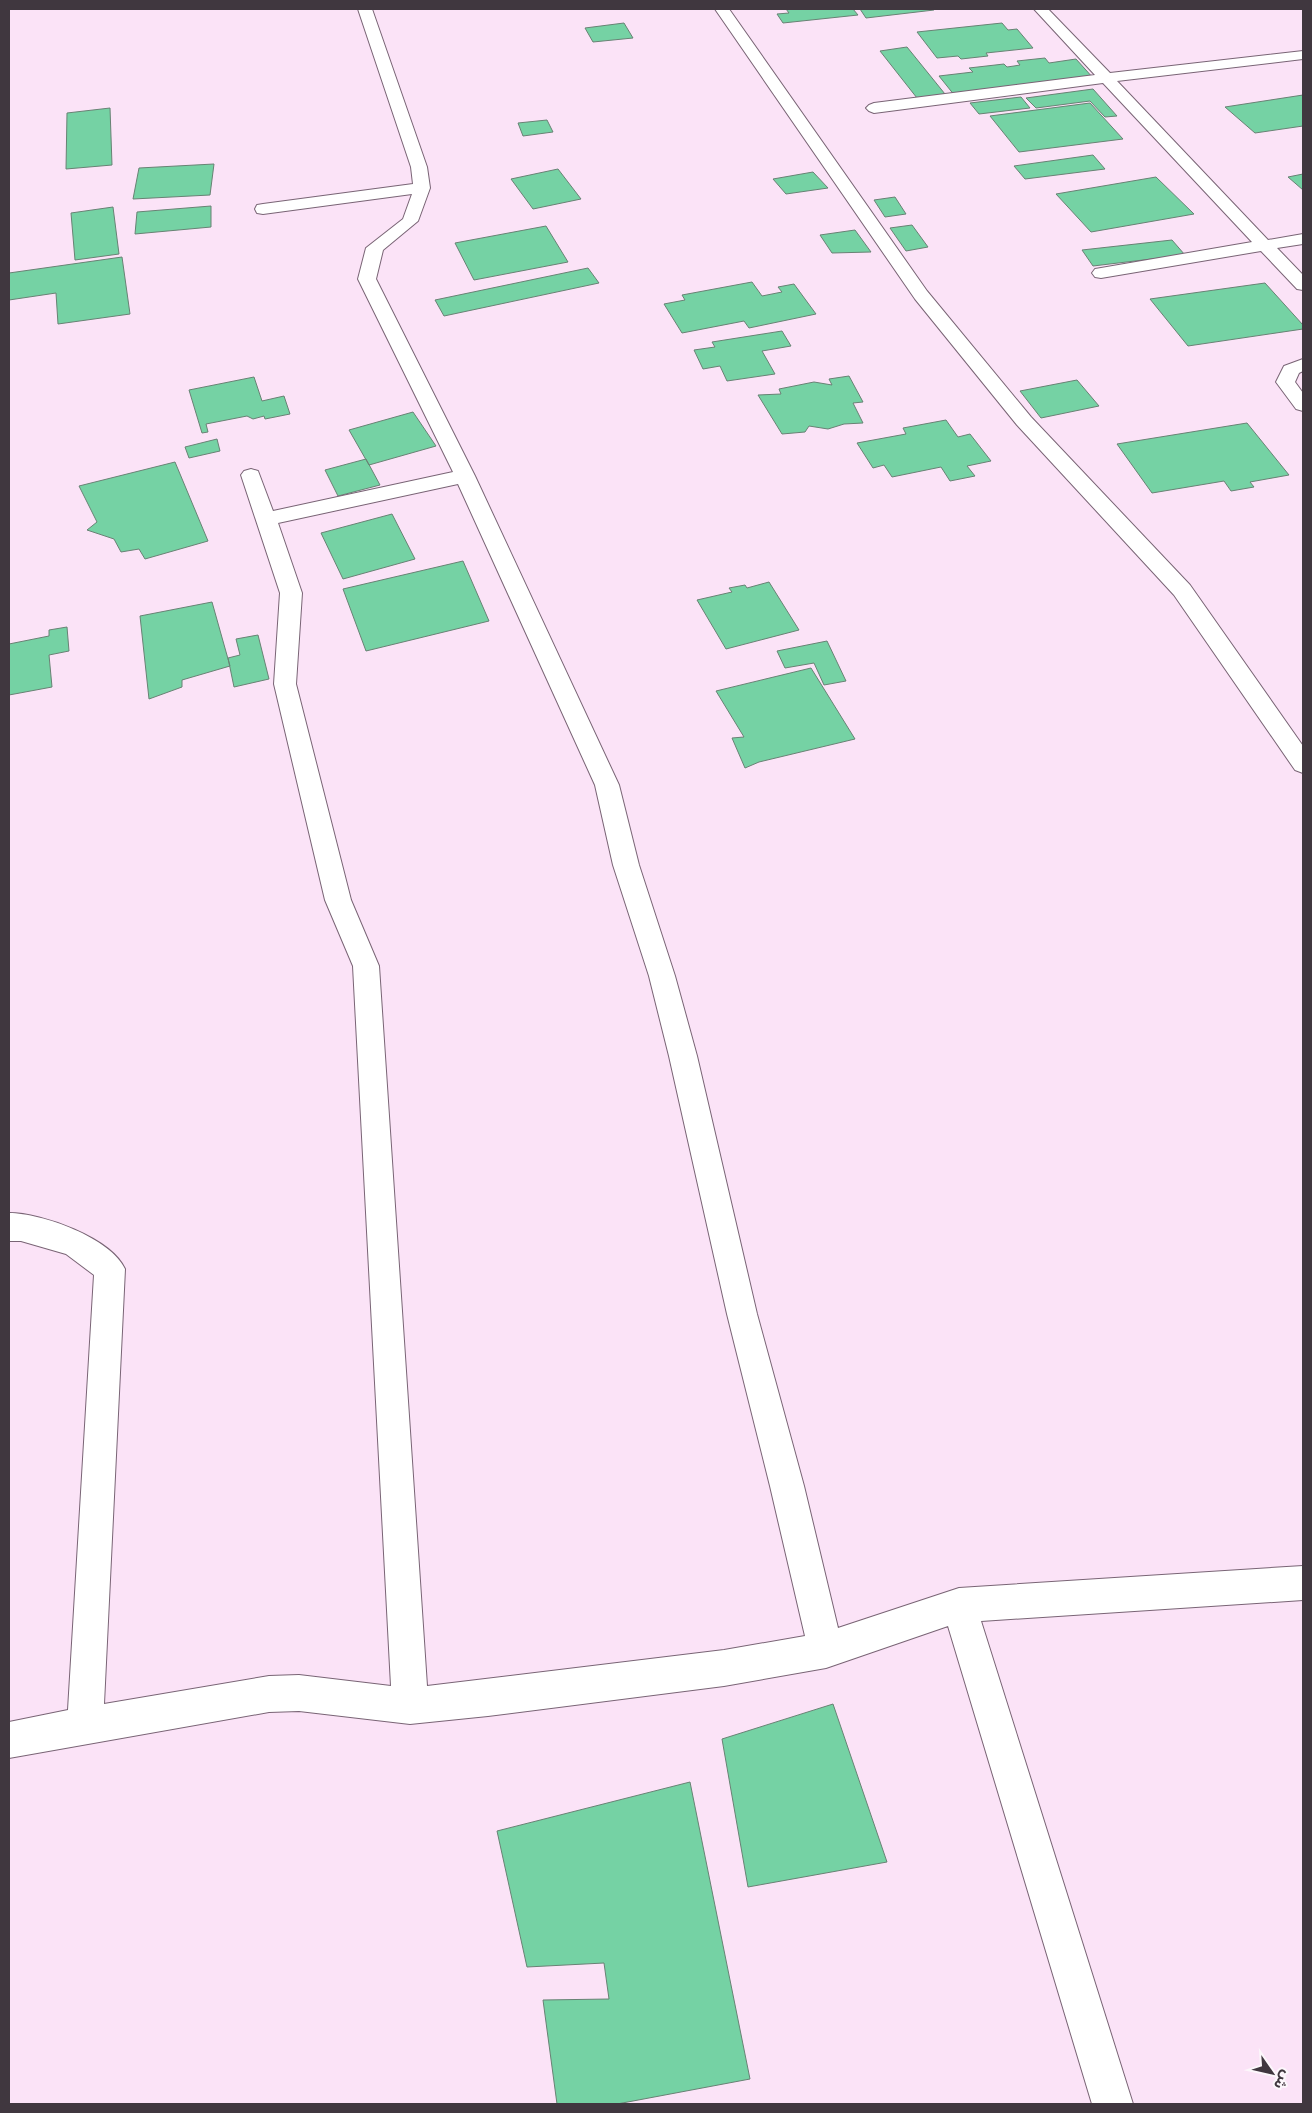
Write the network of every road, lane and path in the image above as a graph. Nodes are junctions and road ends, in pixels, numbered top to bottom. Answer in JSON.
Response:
{"nodes":[{"id":1,"x":365,"y":9,"type":"edge"},
{"id":2,"x":722,"y":9,"type":"edge"},
{"id":3,"x":1041,"y":9,"type":"edge"},
{"id":4,"x":1303,"y":55,"type":"edge"},
{"id":5,"x":1106,"y":78,"type":"junction"},
{"id":6,"x":874,"y":108,"type":"dead end"},
{"id":7,"x":422,"y":188,"type":"junction"},
{"id":8,"x":263,"y":209,"type":"dead end"},
{"id":9,"x":1303,"y":239,"type":"edge"},
{"id":10,"x":1264,"y":245,"type":"junction"},
{"id":11,"x":1101,"y":273,"type":"dead end"},
{"id":12,"x":1303,"y":285,"type":"edge"},
{"id":13,"x":1303,"y":364,"type":"edge"},
{"id":14,"x":1303,"y":405,"type":"edge"},
{"id":15,"x":250,"y":475,"type":"dead end"},
{"id":16,"x":465,"y":476,"type":"junction"},
{"id":17,"x":266,"y":519,"type":"junction"},
{"id":18,"x":1303,"y":764,"type":"edge"},
{"id":19,"x":9,"y":1227,"type":"edge"},
{"id":20,"x":1303,"y":1583,"type":"edge"},
{"id":21,"x":959,"y":1605,"type":"junction"},
{"id":22,"x":826,"y":1650,"type":"junction"},
{"id":23,"x":410,"y":1706,"type":"junction"},
{"id":24,"x":85,"y":1725,"type":"junction"},
{"id":25,"x":9,"y":1740,"type":"edge"},
{"id":26,"x":1113,"y":2104,"type":"edge"}],
"edges":[{"from":1,"to":7,"type":"street"},
{"from":2,"to":18,"type":"street"},
{"from":3,"to":5,"type":"street"},
{"from":4,"to":5,"type":"street"},
{"from":5,"to":6,"type":"street"},
{"from":5,"to":10,"type":"street"},
{"from":7,"to":8,"type":"street"},
{"from":7,"to":16,"type":"street"},
{"from":9,"to":10,"type":"street"},
{"from":10,"to":11,"type":"street"},
{"from":10,"to":12,"type":"street"},
{"from":13,"to":14,"type":"street"},
{"from":15,"to":17,"type":"street"},
{"from":16,"to":17,"type":"street"},
{"from":16,"to":22,"type":"street"},
{"from":17,"to":23,"type":"street"},
{"from":19,"to":24,"type":"street"},
{"from":20,"to":21,"type":"street"},
{"from":21,"to":22,"type":"street"},
{"from":21,"to":26,"type":"street"},
{"from":22,"to":23,"type":"street"},
{"from":23,"to":24,"type":"street"},
{"from":24,"to":25,"type":"street"}]}
